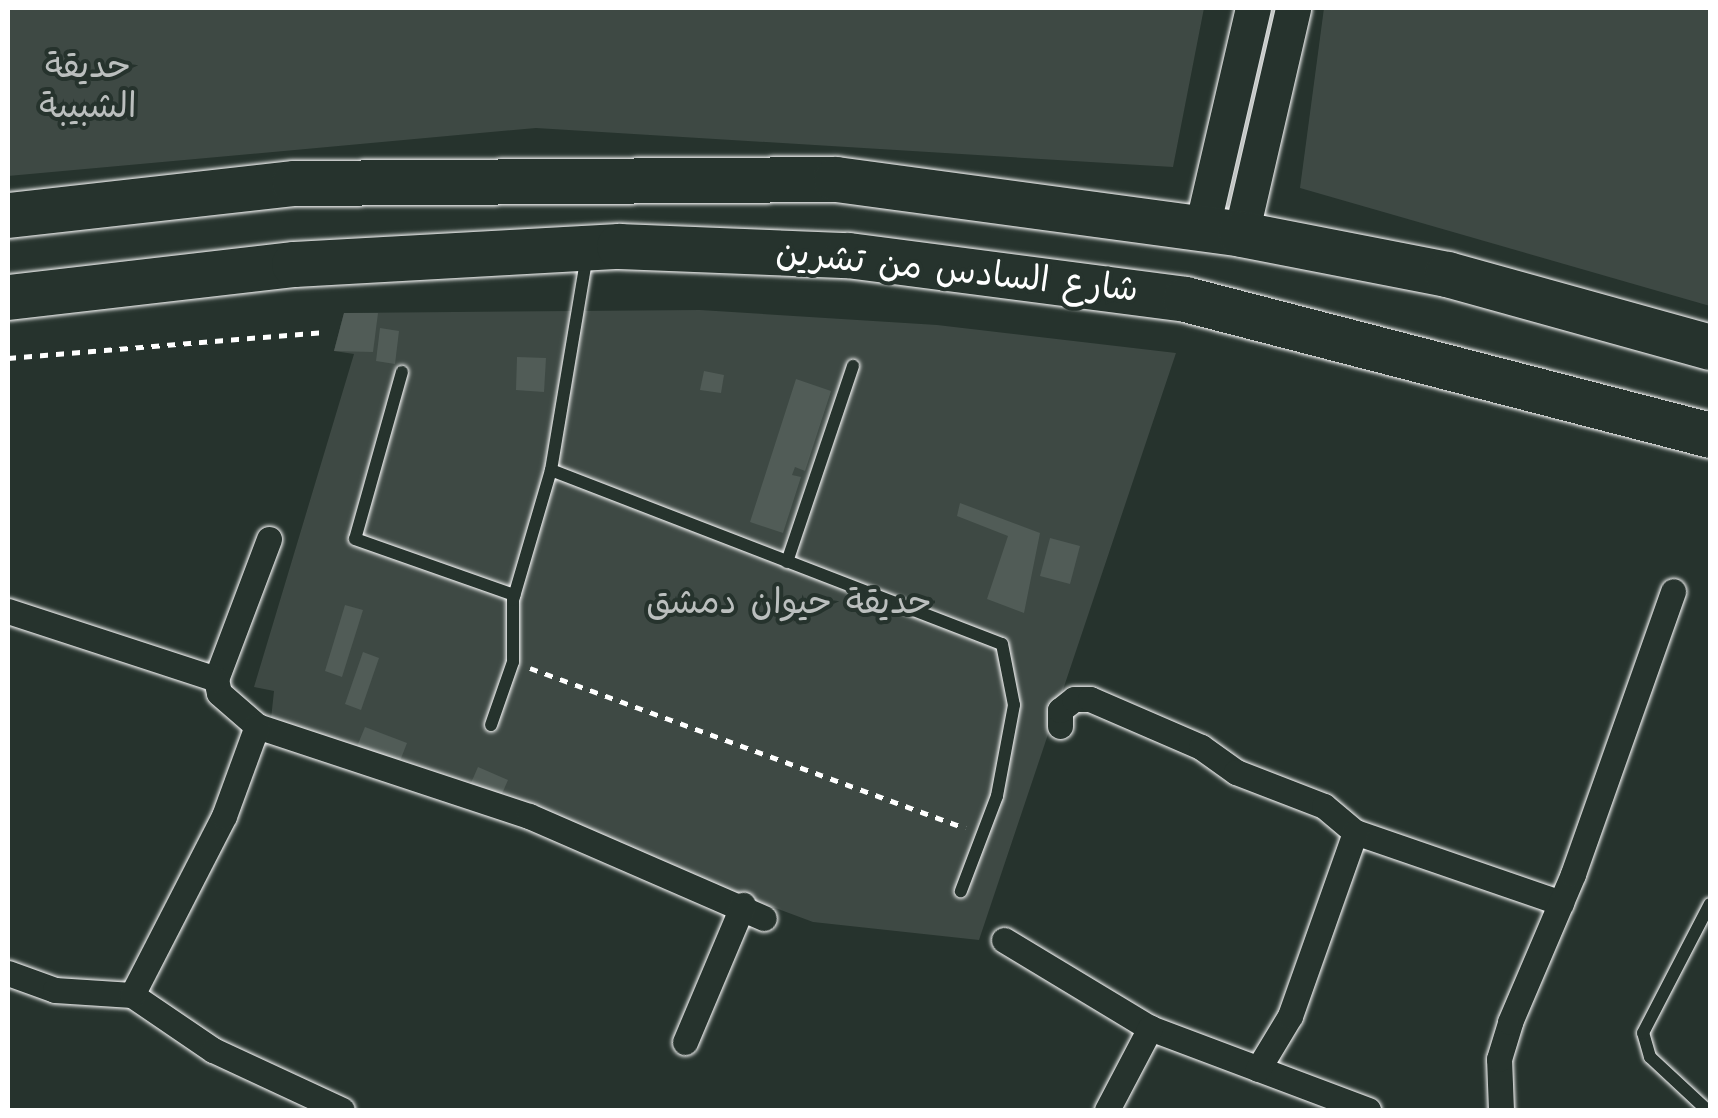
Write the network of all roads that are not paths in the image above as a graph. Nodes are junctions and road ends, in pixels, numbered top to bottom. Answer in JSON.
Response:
{"nodes":[{"id":1,"x":1253,"y":8,"type":"edge"},
{"id":2,"x":1293,"y":8,"type":"edge"},
{"id":3,"x":8,"y":215,"type":"edge"},
{"id":4,"x":1222,"y":231,"type":"junction"},
{"id":5,"x":588,"y":248,"type":"junction"},
{"id":6,"x":8,"y":297,"type":"edge"},
{"id":7,"x":1705,"y":346,"type":"edge"},
{"id":8,"x":853,"y":366,"type":"dead end"},
{"id":9,"x":402,"y":372,"type":"dead end"},
{"id":10,"x":1710,"y":435,"type":"edge"},
{"id":11,"x":551,"y":470,"type":"junction"},
{"id":12,"x":269,"y":539,"type":"dead end"},
{"id":13,"x":788,"y":562,"type":"junction"},
{"id":14,"x":1673,"y":591,"type":"dead end"},
{"id":15,"x":514,"y":594,"type":"junction"},
{"id":16,"x":8,"y":610,"type":"edge"},
{"id":17,"x":216,"y":679,"type":"junction"},
{"id":18,"x":490,"y":725,"type":"dead end"},
{"id":19,"x":257,"y":726,"type":"junction"},
{"id":20,"x":1060,"y":726,"type":"dead end"},
{"id":21,"x":1355,"y":832,"type":"junction"},
{"id":22,"x":962,"y":891,"type":"dead end"},
{"id":23,"x":1561,"y":903,"type":"junction"},
{"id":24,"x":1710,"y":904,"type":"edge"},
{"id":25,"x":1004,"y":940,"type":"dead end"},
{"id":26,"x":8,"y":973,"type":"edge"},
{"id":27,"x":132,"y":995,"type":"junction"},
{"id":28,"x":1150,"y":1028,"type":"junction"},
{"id":29,"x":685,"y":1042,"type":"dead end"},
{"id":30,"x":1258,"y":1069,"type":"junction"},
{"id":31,"x":342,"y":1110,"type":"edge"},
{"id":32,"x":1107,"y":1110,"type":"edge"},
{"id":33,"x":1368,"y":1110,"type":"edge"},
{"id":34,"x":1501,"y":1110,"type":"edge"},
{"id":35,"x":1708,"y":1110,"type":"edge"}],
"edges":[{"from":1,"to":4,"type":"main road"},
{"from":2,"to":4,"type":"main road"},
{"from":3,"to":4,"type":"highway"},
{"from":4,"to":7,"type":"highway"},
{"from":5,"to":6,"type":"highway","name":"شارع السادس من تشرين"},
{"from":5,"to":10,"type":"highway","name":"شارع السادس من تشرين"},
{"from":5,"to":11,"type":"lane"},
{"from":8,"to":13,"type":"lane"},
{"from":9,"to":15,"type":"lane"},
{"from":11,"to":13,"type":"lane"},
{"from":11,"to":15,"type":"lane"},
{"from":12,"to":17,"type":"street"},
{"from":13,"to":22,"type":"lane"},
{"from":14,"to":23,"type":"street"},
{"from":15,"to":18,"type":"lane"},
{"from":16,"to":17,"type":"street"},
{"from":17,"to":19,"type":"street"},
{"from":19,"to":27,"type":"street"},
{"from":19,"to":29,"type":"street"},
{"from":20,"to":21,"type":"street"},
{"from":21,"to":23,"type":"street"},
{"from":21,"to":30,"type":"street"},
{"from":23,"to":34,"type":"street"},
{"from":24,"to":35,"type":"lane"},
{"from":25,"to":28,"type":"street"},
{"from":26,"to":27,"type":"street"},
{"from":27,"to":31,"type":"street"},
{"from":28,"to":30,"type":"street"},
{"from":28,"to":32,"type":"street"},
{"from":30,"to":33,"type":"street"}]}
